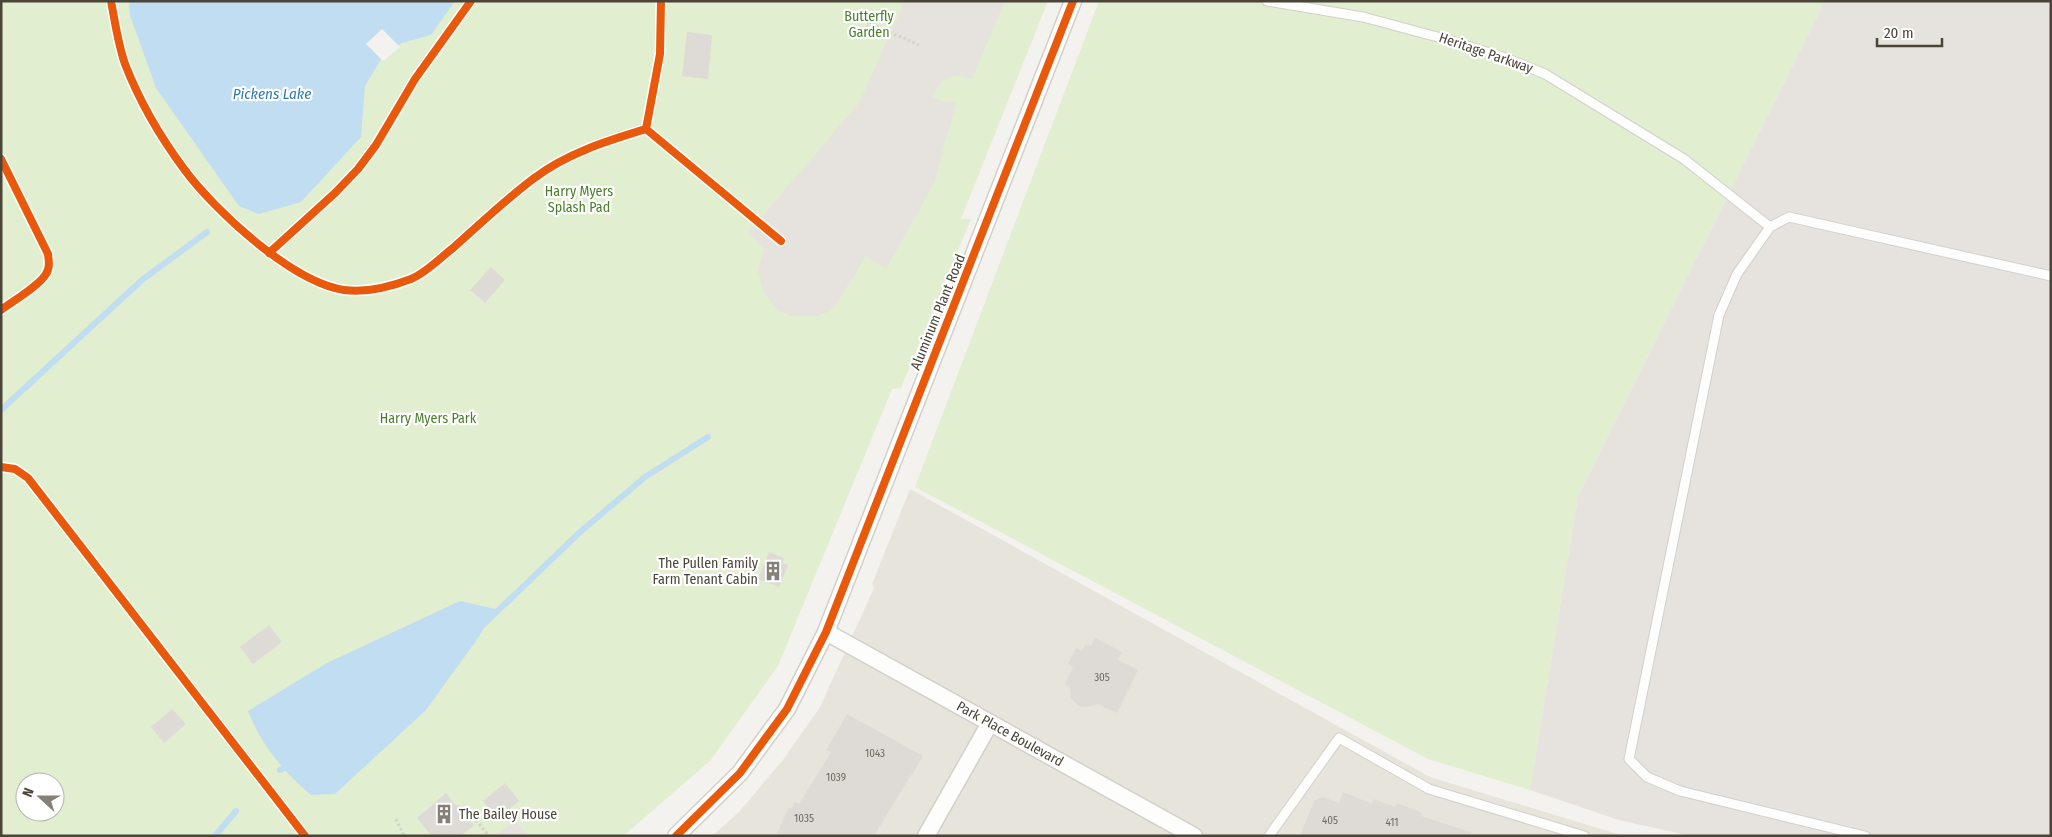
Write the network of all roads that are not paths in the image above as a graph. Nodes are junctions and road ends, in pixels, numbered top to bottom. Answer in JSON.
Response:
{"nodes":[{"id":1,"x":1073,"y":1,"type":"edge"},
{"id":2,"x":1267,"y":1,"type":"edge"},
{"id":3,"x":1770,"y":226,"type":"junction"},
{"id":4,"x":2051,"y":276,"type":"edge"},
{"id":5,"x":826,"y":632,"type":"junction"},
{"id":6,"x":990,"y":723,"type":"junction"},
{"id":7,"x":676,"y":836,"type":"edge"},
{"id":8,"x":926,"y":836,"type":"edge"},
{"id":9,"x":1194,"y":836,"type":"edge"},
{"id":10,"x":1269,"y":836,"type":"edge"},
{"id":11,"x":1584,"y":836,"type":"edge"},
{"id":12,"x":1865,"y":836,"type":"edge"}],
"edges":[{"from":1,"to":5,"type":"street","name":"Aluminum Plant Road"},
{"from":2,"to":3,"type":"lane","name":"Heritage Parkway"},
{"from":3,"to":4,"type":"lane"},
{"from":3,"to":12,"type":"lane"},
{"from":5,"to":6,"type":"street","name":"Park Place Boulevard"},
{"from":5,"to":7,"type":"street","name":"Aluminum Plant Road"},
{"from":6,"to":8,"type":"street"},
{"from":6,"to":9,"type":"street","name":"Park Place Boulevard"},
{"from":10,"to":11,"type":"lane"}]}
